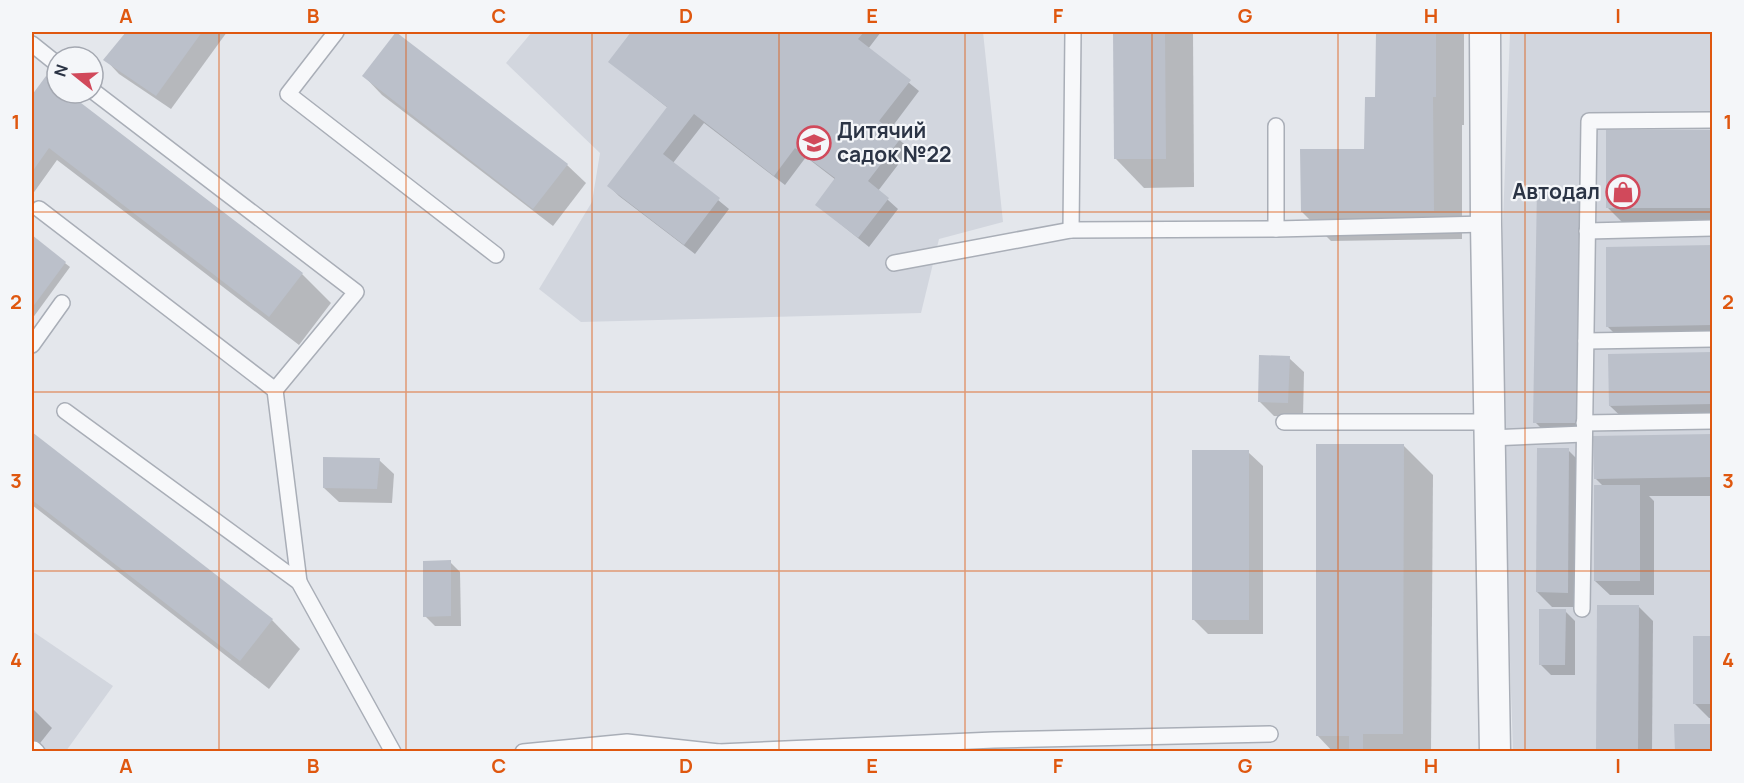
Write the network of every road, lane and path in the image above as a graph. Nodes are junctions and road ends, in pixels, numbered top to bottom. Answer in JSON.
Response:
{"nodes":[{"id":1,"x":37,"y":32,"type":"edge"},
{"id":2,"x":336,"y":32,"type":"edge"},
{"id":3,"x":1073,"y":32,"type":"edge"},
{"id":4,"x":1485,"y":32,"type":"edge"},
{"id":5,"x":32,"y":39,"type":"edge"},
{"id":6,"x":32,"y":45,"type":"edge"},
{"id":7,"x":45,"y":55,"type":"edge"},
{"id":8,"x":105,"y":101,"type":"edge"},
{"id":9,"x":1713,"y":120,"type":"edge"},
{"id":10,"x":1276,"y":126,"type":"dead end"},
{"id":11,"x":39,"y":209,"type":"dead end"},
{"id":12,"x":1486,"y":224,"type":"junction"},
{"id":13,"x":1713,"y":228,"type":"edge"},
{"id":14,"x":1276,"y":229,"type":"junction"},
{"id":15,"x":1071,"y":230,"type":"junction"},
{"id":16,"x":1587,"y":231,"type":"junction"},
{"id":17,"x":496,"y":255,"type":"dead end"},
{"id":18,"x":894,"y":263,"type":"dead end"},
{"id":19,"x":62,"y":303,"type":"dead end"},
{"id":20,"x":1713,"y":339,"type":"edge"},
{"id":21,"x":1586,"y":341,"type":"junction"},
{"id":22,"x":32,"y":345,"type":"edge"},
{"id":23,"x":275,"y":390,"type":"junction"},
{"id":24,"x":65,"y":411,"type":"dead end"},
{"id":25,"x":1713,"y":421,"type":"edge"},
{"id":26,"x":1284,"y":422,"type":"dead end"},
{"id":27,"x":1584,"y":428,"type":"junction"},
{"id":28,"x":1489,"y":430,"type":"junction"},
{"id":29,"x":299,"y":582,"type":"junction"},
{"id":30,"x":1582,"y":609,"type":"dead end"},
{"id":31,"x":1270,"y":734,"type":"dead end"},
{"id":32,"x":393,"y":752,"type":"edge"},
{"id":33,"x":523,"y":752,"type":"edge"},
{"id":34,"x":719,"y":752,"type":"edge"},
{"id":35,"x":1496,"y":752,"type":"edge"}],
"edges":[{"from":1,"to":5,"type":"lane"},
{"from":2,"to":17,"type":"lane"},
{"from":3,"to":15,"type":"lane"},
{"from":4,"to":12,"type":"street"},
{"from":6,"to":7,"type":"lane"},
{"from":8,"to":23,"type":"lane"},
{"from":9,"to":16,"type":"lane"},
{"from":10,"to":14,"type":"lane"},
{"from":11,"to":23,"type":"lane"},
{"from":12,"to":14,"type":"lane"},
{"from":12,"to":28,"type":"street"},
{"from":13,"to":16,"type":"lane"},
{"from":14,"to":15,"type":"lane"},
{"from":15,"to":18,"type":"lane"},
{"from":16,"to":21,"type":"lane"},
{"from":19,"to":22,"type":"lane"},
{"from":20,"to":21,"type":"lane"},
{"from":21,"to":27,"type":"lane"},
{"from":23,"to":29,"type":"lane"},
{"from":24,"to":29,"type":"lane"},
{"from":25,"to":27,"type":"lane"},
{"from":26,"to":28,"type":"lane"},
{"from":27,"to":28,"type":"lane"},
{"from":27,"to":30,"type":"lane"},
{"from":28,"to":35,"type":"street"},
{"from":29,"to":32,"type":"lane"},
{"from":31,"to":34,"type":"lane"},
{"from":33,"to":34,"type":"lane"}]}
